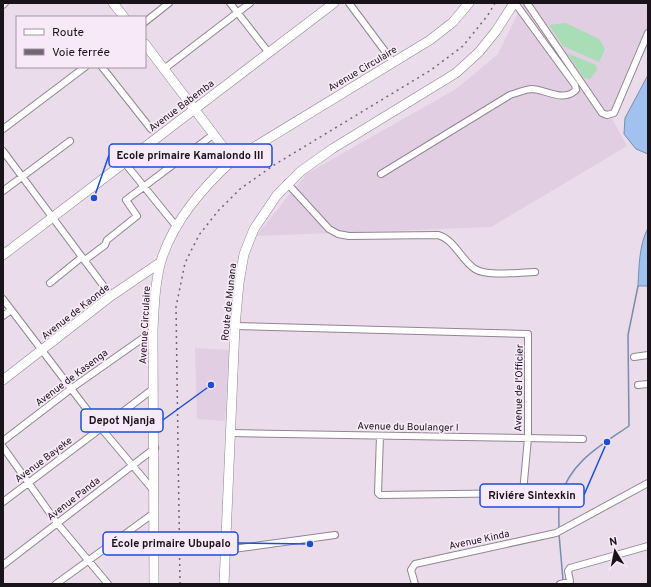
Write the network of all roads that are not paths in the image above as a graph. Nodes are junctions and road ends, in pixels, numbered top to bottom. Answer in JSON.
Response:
{"nodes":[{"id":1,"x":113,"y":3,"type":"edge"},
{"id":2,"x":170,"y":3,"type":"edge"},
{"id":3,"x":230,"y":3,"type":"edge"},
{"id":4,"x":250,"y":3,"type":"edge"},
{"id":5,"x":334,"y":3,"type":"edge"},
{"id":6,"x":349,"y":3,"type":"edge"},
{"id":7,"x":515,"y":3,"type":"edge"},
{"id":8,"x":527,"y":3,"type":"edge"},
{"id":9,"x":467,"y":4,"type":"edge"},
{"id":10,"x":237,"y":12,"type":"junction"},
{"id":11,"x":123,"y":16,"type":"edge"},
{"id":12,"x":146,"y":21,"type":"edge"},
{"id":13,"x":648,"y":33,"type":"edge"},
{"id":14,"x":146,"y":45,"type":"edge"},
{"id":15,"x":269,"y":53,"type":"junction"},
{"id":16,"x":393,"y":62,"type":"junction"},
{"id":17,"x":84,"y":68,"type":"edge"},
{"id":18,"x":103,"y":68,"type":"edge"},
{"id":19,"x":164,"y":69,"type":"junction"},
{"id":20,"x":194,"y":109,"type":"junction"},
{"id":21,"x":3,"y":129,"type":"edge"},
{"id":22,"x":151,"y":129,"type":"dead end"},
{"id":23,"x":214,"y":134,"type":"junction"},
{"id":24,"x":70,"y":141,"type":"dead end"},
{"id":25,"x":3,"y":151,"type":"edge"},
{"id":26,"x":233,"y":160,"type":"junction"},
{"id":27,"x":124,"y":162,"type":"junction"},
{"id":28,"x":381,"y":174,"type":"dead end"},
{"id":29,"x":23,"y":177,"type":"junction"},
{"id":30,"x":288,"y":183,"type":"junction"},
{"id":31,"x":145,"y":187,"type":"junction"},
{"id":32,"x":3,"y":191,"type":"edge"},
{"id":33,"x":52,"y":216,"type":"junction"},
{"id":34,"x":176,"y":226,"type":"junction"},
{"id":35,"x":3,"y":255,"type":"edge"},
{"id":36,"x":84,"y":258,"type":"junction"},
{"id":37,"x":161,"y":262,"type":"junction"},
{"id":38,"x":535,"y":272,"type":"dead end"},
{"id":39,"x":50,"y":283,"type":"dead end"},
{"id":40,"x":111,"y":296,"type":"junction"},
{"id":41,"x":3,"y":299,"type":"edge"},
{"id":42,"x":11,"y":310,"type":"junction"},
{"id":43,"x":3,"y":316,"type":"edge"},
{"id":44,"x":235,"y":326,"type":"junction"},
{"id":45,"x":153,"y":331,"type":"junction"},
{"id":46,"x":43,"y":350,"type":"junction"},
{"id":47,"x":648,"y":355,"type":"edge"},
{"id":48,"x":634,"y":357,"type":"dead end"},
{"id":49,"x":3,"y":380,"type":"edge"},
{"id":50,"x":648,"y":384,"type":"edge"},
{"id":51,"x":638,"y":385,"type":"dead end"},
{"id":52,"x":72,"y":388,"type":"junction"},
{"id":53,"x":153,"y":389,"type":"junction"},
{"id":54,"x":101,"y":428,"type":"junction"},
{"id":55,"x":232,"y":433,"type":"junction"},
{"id":56,"x":380,"y":436,"type":"junction"},
{"id":57,"x":528,"y":438,"type":"junction"},
{"id":58,"x":583,"y":439,"type":"dead end"},
{"id":59,"x":3,"y":441,"type":"edge"},
{"id":60,"x":3,"y":447,"type":"edge"},
{"id":61,"x":154,"y":448,"type":"junction"},
{"id":62,"x":131,"y":466,"type":"junction"},
{"id":63,"x":28,"y":483,"type":"junction"},
{"id":64,"x":648,"y":483,"type":"edge"},
{"id":65,"x":155,"y":492,"type":"junction"},
{"id":66,"x":3,"y":502,"type":"edge"},
{"id":67,"x":154,"y":513,"type":"junction"},
{"id":68,"x":57,"y":523,"type":"junction"},
{"id":69,"x":336,"y":534,"type":"dead end"},
{"id":70,"x":648,"y":546,"type":"edge"},
{"id":71,"x":226,"y":550,"type":"junction"},
{"id":72,"x":89,"y":560,"type":"junction"},
{"id":73,"x":3,"y":565,"type":"edge"},
{"id":74,"x":56,"y":584,"type":"edge"},
{"id":75,"x":108,"y":584,"type":"edge"},
{"id":76,"x":154,"y":584,"type":"edge"},
{"id":77,"x":224,"y":584,"type":"edge"},
{"id":78,"x":415,"y":584,"type":"edge"},
{"id":79,"x":560,"y":584,"type":"edge"}],
"edges":[{"from":1,"to":11,"type":"street"},
{"from":2,"to":12,"type":"street"},
{"from":3,"to":10,"type":"street"},
{"from":4,"to":10,"type":"street"},
{"from":5,"to":15,"type":"street","name":"Avenue Babemba"},
{"from":6,"to":16,"type":"street"},
{"from":7,"to":28,"type":"street"},
{"from":7,"to":30,"type":"street","name":"Route de Munana"},
{"from":8,"to":13,"type":"street"},
{"from":9,"to":16,"type":"street","name":"Avenue Circulaire"},
{"from":10,"to":15,"type":"street"},
{"from":10,"to":19,"type":"street"},
{"from":14,"to":19,"type":"street"},
{"from":15,"to":20,"type":"street","name":"Avenue Babemba"},
{"from":16,"to":26,"type":"street","name":"Avenue Circulaire"},
{"from":17,"to":21,"type":"street"},
{"from":18,"to":22,"type":"street"},
{"from":19,"to":20,"type":"street"},
{"from":20,"to":23,"type":"street"},
{"from":20,"to":27,"type":"street","name":"Avenue Babemba"},
{"from":23,"to":26,"type":"street"},
{"from":23,"to":31,"type":"street"},
{"from":24,"to":29,"type":"street"},
{"from":25,"to":29,"type":"street"},
{"from":26,"to":34,"type":"street","name":"Avenue Circulaire"},
{"from":27,"to":31,"type":"street"},
{"from":27,"to":33,"type":"street","name":"Avenue Babemba"},
{"from":29,"to":32,"type":"street"},
{"from":29,"to":33,"type":"street"},
{"from":30,"to":38,"type":"street"},
{"from":30,"to":44,"type":"street","name":"Route de Munana"},
{"from":31,"to":34,"type":"street"},
{"from":31,"to":36,"type":"street"},
{"from":33,"to":35,"type":"street","name":"Avenue Babemba"},
{"from":33,"to":36,"type":"street"},
{"from":34,"to":37,"type":"street","name":"Avenue Circulaire"},
{"from":36,"to":39,"type":"street"},
{"from":36,"to":40,"type":"street"},
{"from":37,"to":40,"type":"street","name":"Avenue de Kaonde"},
{"from":37,"to":45,"type":"street","name":"Avenue Circulaire"},
{"from":40,"to":46,"type":"street","name":"Avenue de Kaonde"},
{"from":41,"to":42,"type":"street"},
{"from":42,"to":43,"type":"street"},
{"from":42,"to":46,"type":"street"},
{"from":44,"to":55,"type":"street","name":"Route de Munana"},
{"from":44,"to":57,"type":"street","name":"Avenue de l'Officier"},
{"from":45,"to":52,"type":"street","name":"Avenue de Kasenga"},
{"from":45,"to":53,"type":"street","name":"Avenue Circulaire"},
{"from":46,"to":49,"type":"street","name":"Avenue de Kaonde"},
{"from":46,"to":52,"type":"street"},
{"from":47,"to":48,"type":"street"},
{"from":50,"to":51,"type":"street"},
{"from":52,"to":54,"type":"street"},
{"from":52,"to":59,"type":"street","name":"Avenue de Kasenga"},
{"from":53,"to":54,"type":"street","name":"Avenue Bayeke"},
{"from":53,"to":61,"type":"street","name":"Avenue Circulaire"},
{"from":54,"to":62,"type":"street"},
{"from":54,"to":63,"type":"street","name":"Avenue Bayeke"},
{"from":55,"to":56,"type":"street","name":"Avenue du Boulanger I"},
{"from":55,"to":71,"type":"street","name":"Route de Munana"},
{"from":56,"to":57,"type":"street","name":"Avenue du Boulanger I"},
{"from":56,"to":57,"type":"street","name":"Avenue de l'Officier"},
{"from":57,"to":58,"type":"street","name":"Avenue du Boulanger I"},
{"from":60,"to":63,"type":"street"},
{"from":61,"to":62,"type":"street","name":"Avenue Panda"},
{"from":61,"to":65,"type":"street","name":"Avenue Circulaire"},
{"from":62,"to":65,"type":"street"},
{"from":62,"to":68,"type":"street","name":"Avenue Panda"},
{"from":63,"to":66,"type":"street","name":"Avenue Bayeke"},
{"from":63,"to":68,"type":"street"},
{"from":64,"to":78,"type":"street","name":"Avenue Kinda"},
{"from":65,"to":67,"type":"street","name":"Avenue Circulaire"},
{"from":67,"to":72,"type":"street"},
{"from":67,"to":76,"type":"street","name":"Avenue Circulaire"},
{"from":68,"to":72,"type":"street"},
{"from":68,"to":73,"type":"street","name":"Avenue Panda"},
{"from":69,"to":71,"type":"street"},
{"from":70,"to":79,"type":"street"},
{"from":71,"to":77,"type":"street","name":"Route de Munana"},
{"from":72,"to":74,"type":"street"},
{"from":72,"to":75,"type":"street"}]}
